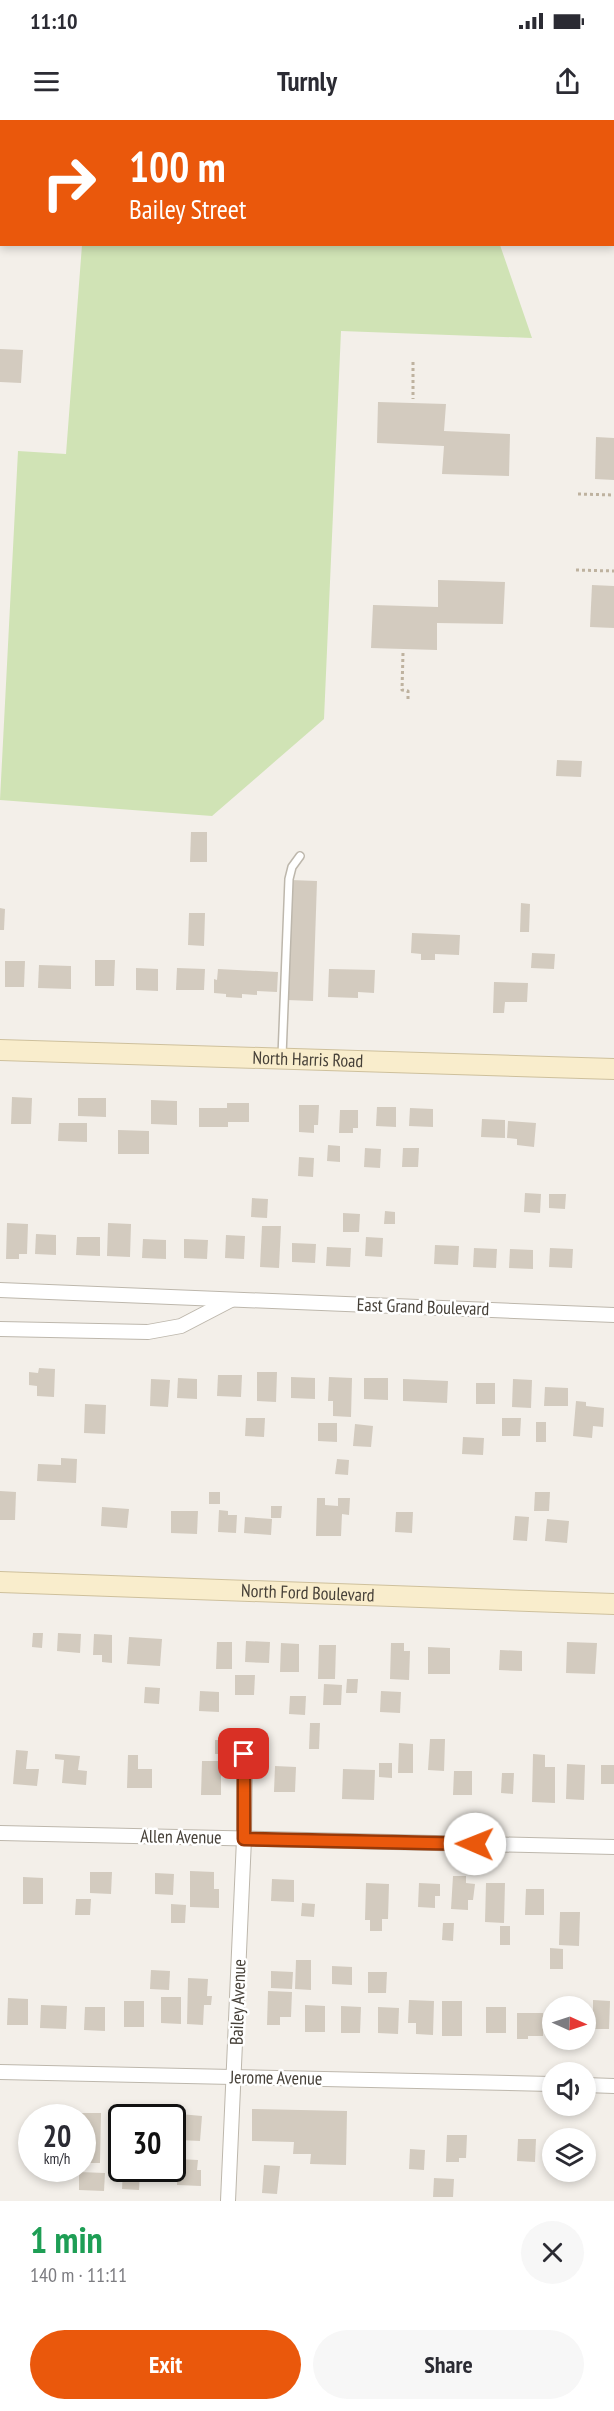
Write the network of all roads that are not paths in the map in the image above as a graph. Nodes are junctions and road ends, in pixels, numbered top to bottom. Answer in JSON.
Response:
{"nodes":[{"id":1,"x":300,"y":856,"type":"dead end"},
{"id":2,"x":0,"y":1050,"type":"edge"},
{"id":3,"x":282,"y":1059,"type":"junction"},
{"id":4,"x":614,"y":1069,"type":"edge"},
{"id":5,"x":0,"y":1290,"type":"edge"},
{"id":6,"x":232,"y":1299,"type":"junction"},
{"id":7,"x":614,"y":1315,"type":"edge"},
{"id":8,"x":0,"y":1329,"type":"edge"},
{"id":9,"x":0,"y":1582,"type":"edge"},
{"id":10,"x":614,"y":1604,"type":"edge"},
{"id":11,"x":244,"y":1754,"type":"dead end"},
{"id":12,"x":0,"y":1833,"type":"edge"},
{"id":13,"x":244,"y":1839,"type":"junction"},
{"id":14,"x":614,"y":1847,"type":"edge"},
{"id":15,"x":0,"y":2072,"type":"edge"},
{"id":16,"x":235,"y":2076,"type":"junction"},
{"id":17,"x":542,"y":2084,"type":"edge"},
{"id":18,"x":596,"y":2085,"type":"edge"},
{"id":19,"x":614,"y":2086,"type":"edge"},
{"id":20,"x":228,"y":2201,"type":"edge"}],
"edges":[{"from":1,"to":3,"type":"lane"},
{"from":2,"to":3,"type":"street","name":"North Harris Road"},
{"from":3,"to":4,"type":"street","name":"North Harris Road"},
{"from":5,"to":6,"type":"street","name":"East Grand Boulevard"},
{"from":6,"to":7,"type":"street","name":"East Grand Boulevard"},
{"from":6,"to":8,"type":"street"},
{"from":9,"to":10,"type":"street","name":"North Ford Boulevard"},
{"from":11,"to":13,"type":"street","name":"Bailey Avenue"},
{"from":12,"to":13,"type":"street","name":"Allen Avenue"},
{"from":13,"to":14,"type":"street","name":"Allen Avenue"},
{"from":13,"to":16,"type":"street","name":"Bailey Avenue"},
{"from":15,"to":16,"type":"street","name":"Jerome Avenue"},
{"from":16,"to":17,"type":"street","name":"Jerome Avenue"},
{"from":16,"to":20,"type":"street","name":"Bailey Avenue"},
{"from":18,"to":19,"type":"street"}]}
